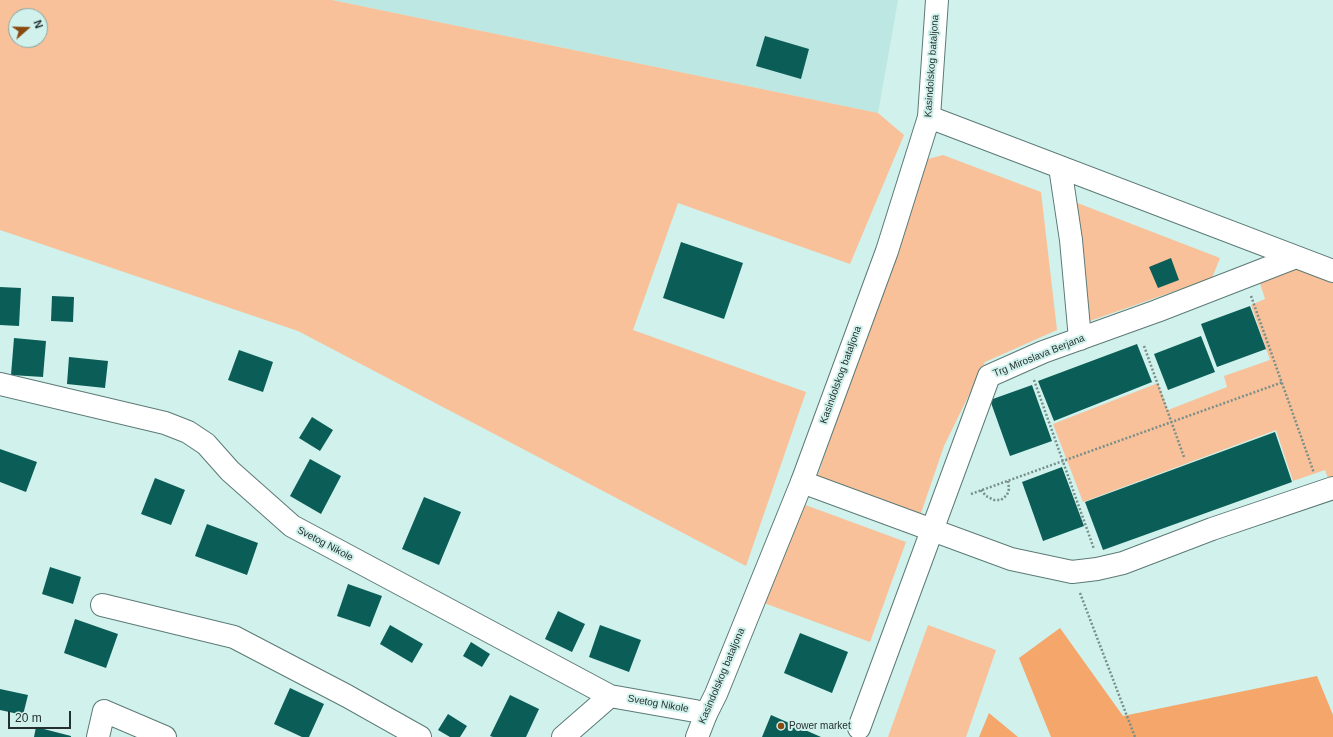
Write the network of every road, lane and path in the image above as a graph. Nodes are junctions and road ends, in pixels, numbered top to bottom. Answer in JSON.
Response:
{"nodes":[{"id":1,"x":937,"y":0,"type":"edge"},
{"id":2,"x":929,"y":117,"type":"junction"},
{"id":3,"x":1060,"y":167,"type":"junction"},
{"id":4,"x":1296,"y":257,"type":"junction"},
{"id":5,"x":1333,"y":271,"type":"edge"},
{"id":6,"x":1244,"y":277,"type":"junction"},
{"id":7,"x":1080,"y":339,"type":"junction"},
{"id":8,"x":1144,"y":346,"type":"dead end"},
{"id":9,"x":1032,"y":375,"type":"dead end"},
{"id":10,"x":1283,"y":382,"type":"junction"},
{"id":11,"x":0,"y":384,"type":"edge"},
{"id":12,"x":1171,"y":422,"type":"junction"},
{"id":13,"x":1184,"y":457,"type":"dead end"},
{"id":14,"x":1063,"y":461,"type":"junction"},
{"id":15,"x":1008,"y":480,"type":"junction"},
{"id":16,"x":802,"y":482,"type":"junction"},
{"id":17,"x":981,"y":490,"type":"junction"},
{"id":18,"x":1327,"y":490,"type":"edge"},
{"id":19,"x":971,"y":494,"type":"dead end"},
{"id":20,"x":932,"y":531,"type":"junction"},
{"id":21,"x":1096,"y":553,"type":"dead end"},
{"id":22,"x":1072,"y":572,"type":"junction"},
{"id":23,"x":102,"y":605,"type":"dead end"},
{"id":24,"x":610,"y":696,"type":"junction"},
{"id":25,"x":706,"y":714,"type":"junction"},
{"id":26,"x":859,"y":728,"type":"dead end"},
{"id":27,"x":98,"y":737,"type":"edge"},
{"id":28,"x":165,"y":737,"type":"edge"},
{"id":29,"x":420,"y":737,"type":"edge"},
{"id":30,"x":563,"y":737,"type":"edge"},
{"id":31,"x":697,"y":737,"type":"edge"},
{"id":32,"x":1135,"y":737,"type":"edge"}],
"edges":[{"from":1,"to":2,"type":"street","name":"Kasindolskog bataljona"},
{"from":2,"to":3,"type":"street"},
{"from":2,"to":16,"type":"street","name":"Kasindolskog bataljona"},
{"from":3,"to":4,"type":"street"},
{"from":3,"to":7,"type":"street"},
{"from":4,"to":5,"type":"street"},
{"from":4,"to":6,"type":"street","name":"Trg Miroslava Berjana"},
{"from":6,"to":7,"type":"street","name":"Trg Miroslava Berjana"},
{"from":6,"to":10,"type":"path"},
{"from":7,"to":20,"type":"street","name":"Trg Miroslava Berjana"},
{"from":8,"to":12,"type":"path"},
{"from":9,"to":14,"type":"path"},
{"from":10,"to":12,"type":"path"},
{"from":10,"to":18,"type":"path"},
{"from":11,"to":24,"type":"street","name":"Svetog Nikole"},
{"from":12,"to":13,"type":"path"},
{"from":12,"to":14,"type":"path"},
{"from":14,"to":15,"type":"path"},
{"from":14,"to":21,"type":"path"},
{"from":15,"to":17,"type":"path"},
{"from":15,"to":17,"type":"path"},
{"from":16,"to":20,"type":"street"},
{"from":16,"to":25,"type":"street","name":"Kasindolskog bataljona"},
{"from":17,"to":19,"type":"path"},
{"from":18,"to":22,"type":"street"},
{"from":20,"to":22,"type":"street"},
{"from":20,"to":26,"type":"street","name":"Trg Miroslava Berjana"},
{"from":22,"to":32,"type":"path"},
{"from":23,"to":29,"type":"street"},
{"from":24,"to":25,"type":"street","name":"Svetog Nikole"},
{"from":24,"to":30,"type":"street"},
{"from":25,"to":31,"type":"street","name":"Kasindolskog bataljona"},
{"from":27,"to":28,"type":"street"}]}
